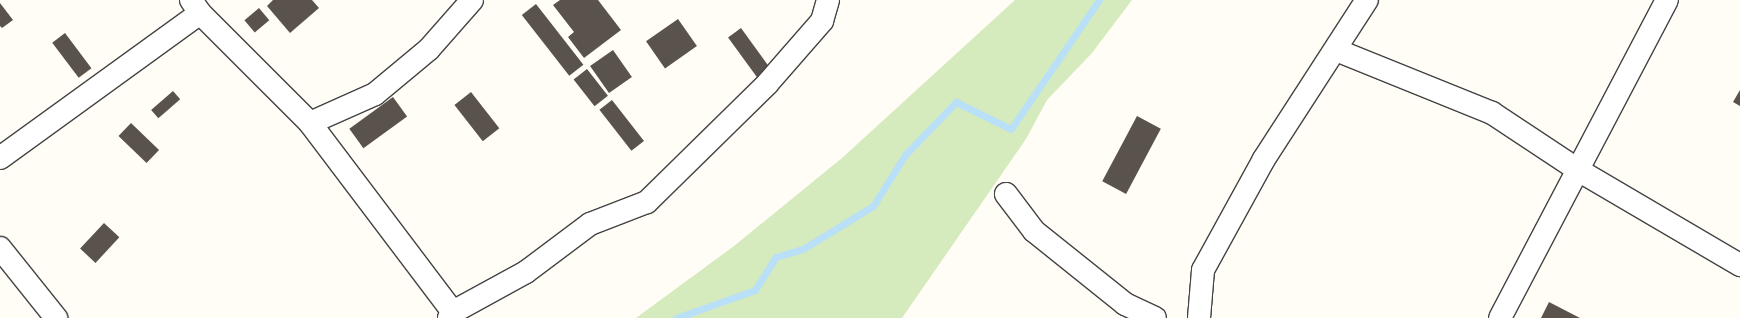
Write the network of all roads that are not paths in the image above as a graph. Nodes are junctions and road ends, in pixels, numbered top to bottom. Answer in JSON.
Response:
{"nodes":[{"id":1,"x":472,"y":0,"type":"edge"},
{"id":2,"x":828,"y":0,"type":"edge"},
{"id":3,"x":1367,"y":0,"type":"edge"},
{"id":4,"x":1667,"y":0,"type":"edge"},
{"id":5,"x":195,"y":7,"type":"edge"},
{"id":6,"x":1336,"y":50,"type":"junction"},
{"id":7,"x":310,"y":123,"type":"junction"},
{"id":8,"x":0,"y":158,"type":"edge"},
{"id":9,"x":1578,"y":170,"type":"junction"},
{"id":10,"x":1006,"y":194,"type":"dead end"},
{"id":11,"x":0,"y":248,"type":"edge"},
{"id":12,"x":1740,"y":265,"type":"edge"},
{"id":13,"x":451,"y":315,"type":"edge"},
{"id":14,"x":56,"y":318,"type":"edge"},
{"id":15,"x":1155,"y":318,"type":"edge"},
{"id":16,"x":1198,"y":318,"type":"edge"},
{"id":17,"x":1500,"y":318,"type":"edge"}],
"edges":[{"from":1,"to":7,"type":"street"},
{"from":2,"to":13,"type":"street"},
{"from":3,"to":6,"type":"street"},
{"from":4,"to":9,"type":"street"},
{"from":5,"to":7,"type":"street"},
{"from":5,"to":8,"type":"street"},
{"from":6,"to":9,"type":"street"},
{"from":6,"to":16,"type":"street"},
{"from":7,"to":13,"type":"street"},
{"from":9,"to":12,"type":"street"},
{"from":9,"to":17,"type":"street"},
{"from":10,"to":15,"type":"street"},
{"from":11,"to":14,"type":"street"}]}
